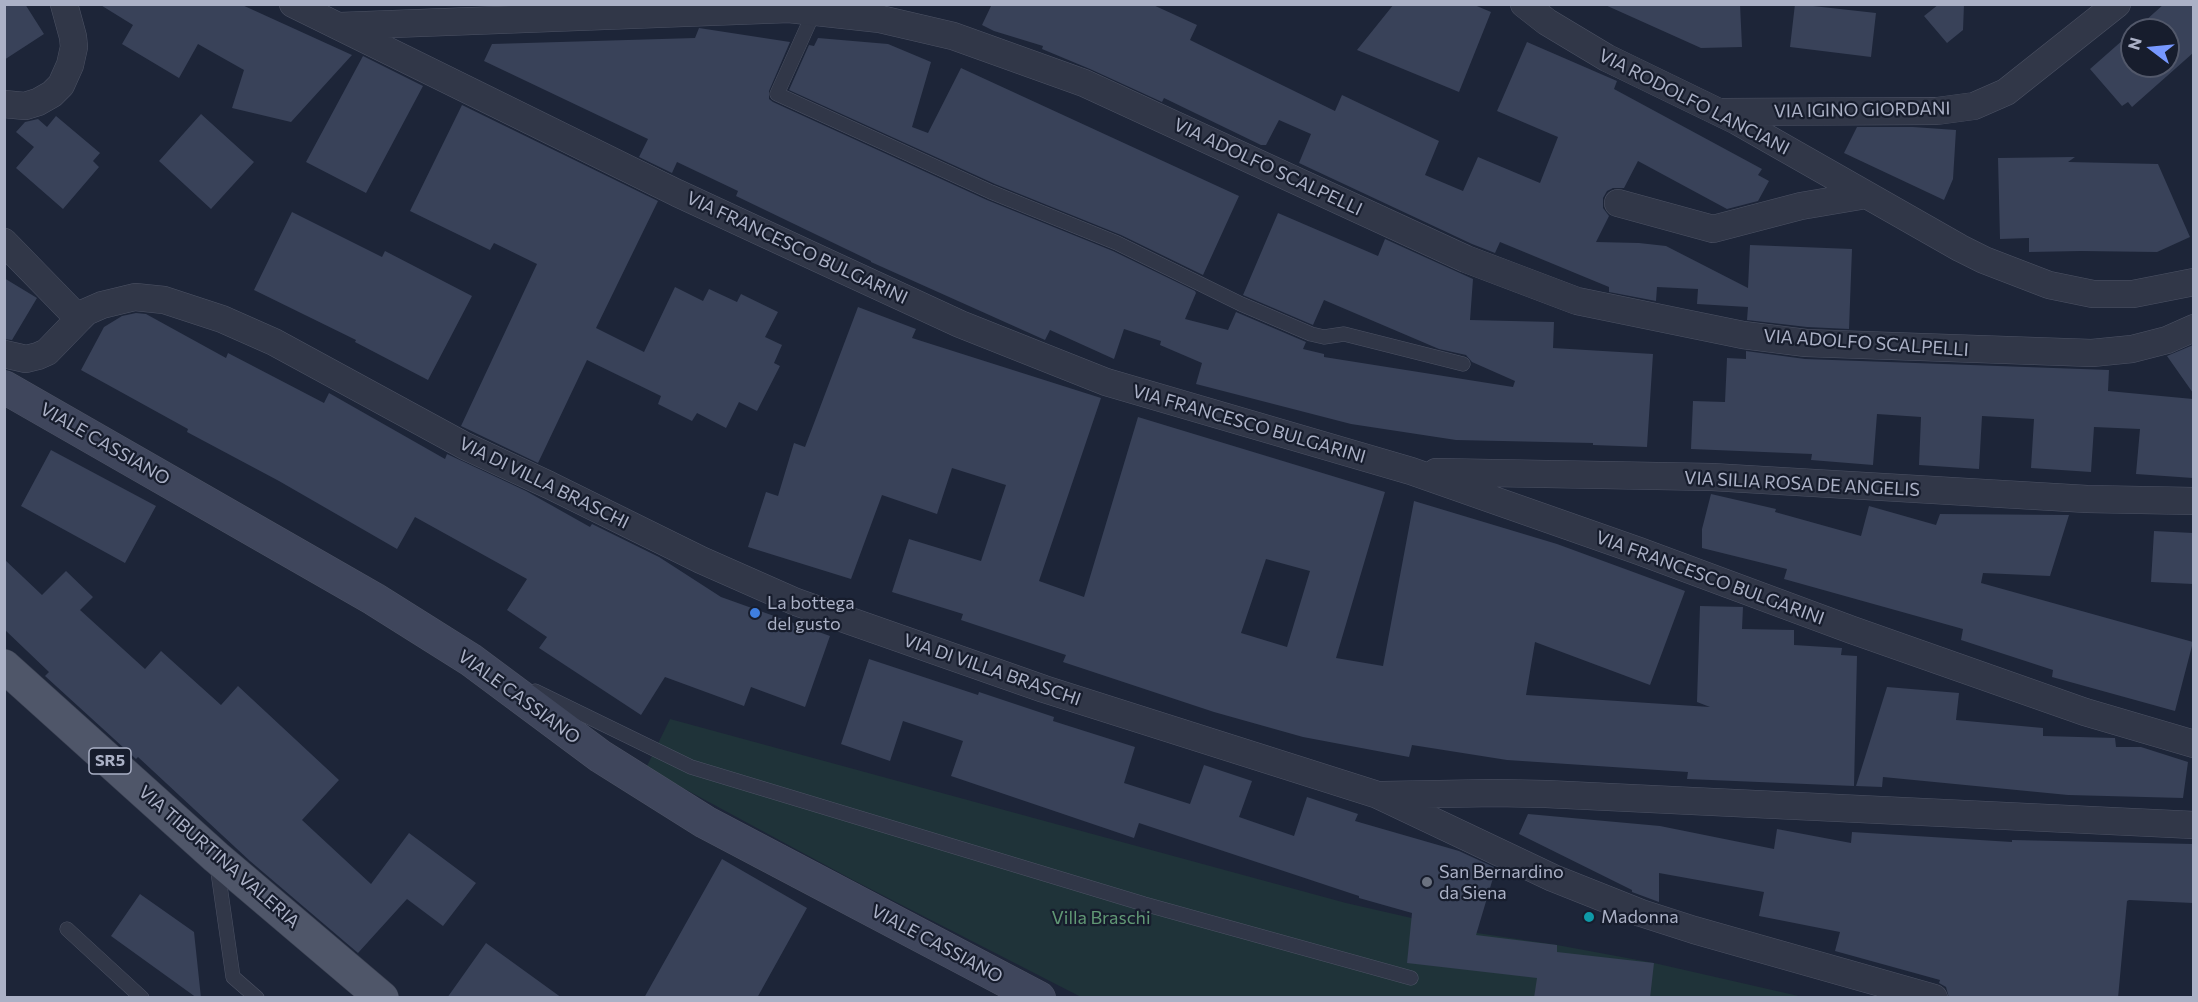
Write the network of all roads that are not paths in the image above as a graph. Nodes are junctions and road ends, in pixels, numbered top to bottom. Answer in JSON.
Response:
{"nodes":[{"id":1,"x":64,"y":4,"type":"edge"},
{"id":2,"x":293,"y":4,"type":"edge"},
{"id":3,"x":1524,"y":4,"type":"edge"},
{"id":4,"x":2117,"y":4,"type":"edge"},
{"id":5,"x":814,"y":12,"type":"junction"},
{"id":6,"x":336,"y":27,"type":"junction"},
{"id":7,"x":4,"y":104,"type":"edge"},
{"id":8,"x":1718,"y":112,"type":"junction"},
{"id":9,"x":1866,"y":195,"type":"junction"},
{"id":10,"x":1618,"y":203,"type":"dead end"},
{"id":11,"x":4,"y":242,"type":"edge"},
{"id":12,"x":2193,"y":282,"type":"edge"},
{"id":13,"x":79,"y":319,"type":"junction"},
{"id":14,"x":2193,"y":328,"type":"edge"},
{"id":15,"x":4,"y":354,"type":"edge"},
{"id":16,"x":1463,"y":364,"type":"dead end"},
{"id":17,"x":4,"y":387,"type":"edge"},
{"id":18,"x":1411,"y":471,"type":"junction"},
{"id":19,"x":2193,"y":501,"type":"edge"},
{"id":20,"x":471,"y":660,"type":"junction"},
{"id":21,"x":4,"y":666,"type":"edge"},
{"id":22,"x":2193,"y":744,"type":"edge"},
{"id":23,"x":1378,"y":795,"type":"junction"},
{"id":24,"x":2193,"y":825,"type":"edge"},
{"id":25,"x":216,"y":857,"type":"junction"},
{"id":26,"x":67,"y":929,"type":"dead end"},
{"id":27,"x":1411,"y":978,"type":"dead end"},
{"id":28,"x":142,"y":998,"type":"edge"},
{"id":29,"x":257,"y":998,"type":"edge"},
{"id":30,"x":382,"y":998,"type":"edge"},
{"id":31,"x":1039,"y":998,"type":"edge"},
{"id":32,"x":1934,"y":998,"type":"edge"}],
"edges":[{"from":1,"to":7,"type":"street"},
{"from":2,"to":6,"type":"street","name":"VIA FRANCESCO BULGARINI"},
{"from":3,"to":8,"type":"street","name":"VIA RODOLFO LANCIANI"},
{"from":4,"to":8,"type":"street","name":"VIA IGINO GIORDANI"},
{"from":5,"to":6,"type":"street","name":"VIA ADOLFO SCALPELLI"},
{"from":5,"to":14,"type":"street","name":"VIA ADOLFO SCALPELLI"},
{"from":5,"to":16,"type":"lane"},
{"from":6,"to":18,"type":"street","name":"VIA FRANCESCO BULGARINI"},
{"from":8,"to":9,"type":"street","name":"VIA RODOLFO LANCIANI"},
{"from":9,"to":10,"type":"street"},
{"from":9,"to":12,"type":"street","name":"VIA RODOLFO LANCIANI"},
{"from":11,"to":13,"type":"street"},
{"from":13,"to":15,"type":"street","name":"VIA DI VILLA BRASCHI"},
{"from":13,"to":23,"type":"street","name":"VIA DI VILLA BRASCHI"},
{"from":17,"to":20,"type":"street","name":"VIALE CASSIANO"},
{"from":18,"to":19,"type":"street","name":"VIA SILIA ROSA DE ANGELIS"},
{"from":18,"to":22,"type":"street","name":"VIA FRANCESCO BULGARINI"},
{"from":20,"to":27,"type":"lane"},
{"from":20,"to":31,"type":"street","name":"VIALE CASSIANO"},
{"from":21,"to":25,"type":"main road","name":"VIA TIBURTINA VALERIA","number":"SR5"},
{"from":23,"to":24,"type":"street"},
{"from":23,"to":32,"type":"street","name":"VIA DI VILLA BRASCHI"},
{"from":25,"to":29,"type":"lane"},
{"from":25,"to":30,"type":"main road","name":"VIA TIBURTINA VALERIA","number":"SR5"},
{"from":26,"to":28,"type":"lane"}]}
